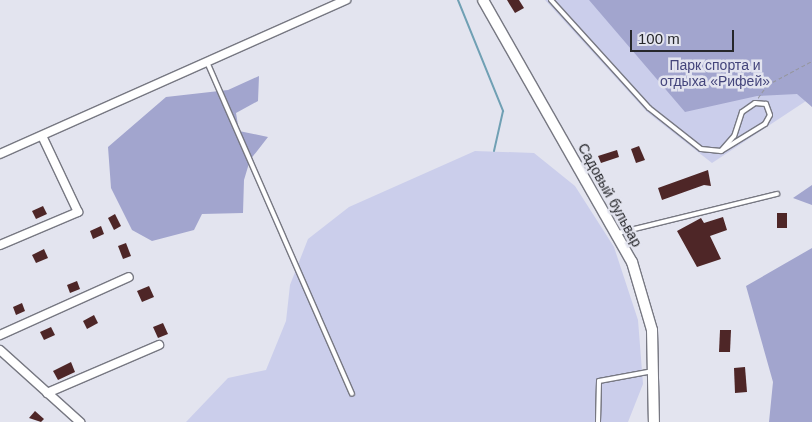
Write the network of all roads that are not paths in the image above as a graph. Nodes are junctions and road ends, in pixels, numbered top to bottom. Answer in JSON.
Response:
{"nodes":[{"id":1,"x":346,"y":0,"type":"edge"},
{"id":2,"x":483,"y":0,"type":"edge"},
{"id":3,"x":551,"y":0,"type":"edge"},
{"id":4,"x":207,"y":62,"type":"junction"},
{"id":5,"x":42,"y":136,"type":"junction"},
{"id":6,"x":721,"y":151,"type":"junction"},
{"id":7,"x":0,"y":154,"type":"edge"},
{"id":8,"x":777,"y":194,"type":"dead end"},
{"id":9,"x":618,"y":233,"type":"junction"},
{"id":10,"x":0,"y":246,"type":"edge"},
{"id":11,"x":129,"y":277,"type":"dead end"},
{"id":12,"x":0,"y":335,"type":"edge"},
{"id":13,"x":159,"y":345,"type":"dead end"},
{"id":14,"x":0,"y":350,"type":"edge"},
{"id":15,"x":656,"y":371,"type":"junction"},
{"id":16,"x":48,"y":393,"type":"junction"},
{"id":17,"x":352,"y":394,"type":"dead end"},
{"id":18,"x":80,"y":422,"type":"edge"},
{"id":19,"x":598,"y":422,"type":"edge"},
{"id":20,"x":654,"y":422,"type":"edge"}],
"edges":[{"from":1,"to":4,"type":"street"},
{"from":2,"to":9,"type":"street","name":"Садовый бульвар"},
{"from":3,"to":6,"type":"lane"},
{"from":4,"to":5,"type":"street"},
{"from":4,"to":17,"type":"lane"},
{"from":5,"to":7,"type":"street"},
{"from":5,"to":10,"type":"street"},
{"from":6,"to":6,"type":"lane"},
{"from":8,"to":9,"type":"lane"},
{"from":9,"to":15,"type":"street","name":"Садовый бульвар"},
{"from":11,"to":12,"type":"street"},
{"from":13,"to":16,"type":"street"},
{"from":14,"to":16,"type":"street"},
{"from":15,"to":19,"type":"lane"},
{"from":15,"to":20,"type":"street","name":"Садовый бульвар"},
{"from":16,"to":18,"type":"street"}]}
